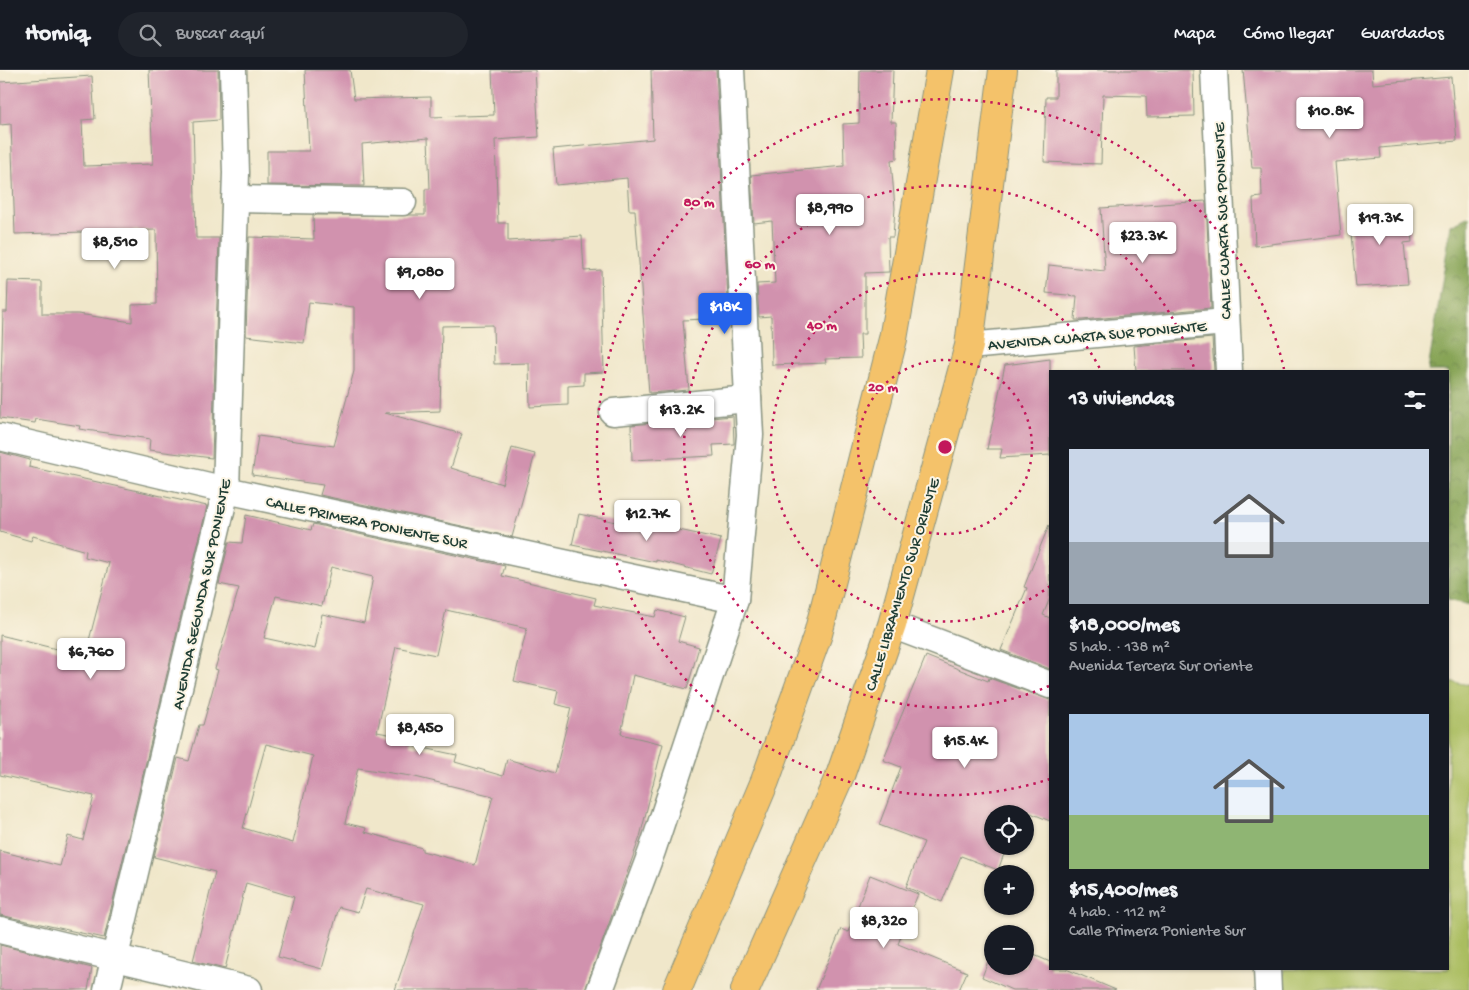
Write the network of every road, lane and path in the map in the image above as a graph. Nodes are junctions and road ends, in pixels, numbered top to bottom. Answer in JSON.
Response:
{"nodes":[{"id":1,"x":233,"y":70,"type":"edge"},
{"id":2,"x":732,"y":70,"type":"edge"},
{"id":3,"x":940,"y":70,"type":"edge"},
{"id":4,"x":1003,"y":70,"type":"edge"},
{"id":5,"x":1214,"y":70,"type":"edge"},
{"id":6,"x":236,"y":199,"type":"junction"},
{"id":7,"x":403,"y":202,"type":"dead end"},
{"id":8,"x":1225,"y":322,"type":"junction"},
{"id":9,"x":969,"y":346,"type":"junction"},
{"id":10,"x":1229,"y":370,"type":"edge"},
{"id":11,"x":748,"y":399,"type":"junction"},
{"id":12,"x":613,"y":412,"type":"dead end"},
{"id":13,"x":0,"y":438,"type":"edge"},
{"id":14,"x":226,"y":490,"type":"junction"},
{"id":15,"x":735,"y":600,"type":"junction"},
{"id":16,"x":892,"y":625,"type":"junction"},
{"id":17,"x":1049,"y":685,"type":"edge"},
{"id":18,"x":0,"y":930,"type":"edge"},
{"id":19,"x":116,"y":957,"type":"junction"},
{"id":20,"x":1267,"y":970,"type":"edge"},
{"id":21,"x":107,"y":990,"type":"edge"},
{"id":22,"x":249,"y":990,"type":"edge"},
{"id":23,"x":600,"y":990,"type":"edge"},
{"id":24,"x":676,"y":990,"type":"edge"},
{"id":25,"x":745,"y":990,"type":"edge"},
{"id":26,"x":1268,"y":990,"type":"edge"}],
"edges":[{"from":1,"to":6,"type":"street","name":"AVENIDA SEGUNDA SUR PONIENTE"},
{"from":2,"to":11,"type":"street"},
{"from":3,"to":24,"type":"main road"},
{"from":4,"to":9,"type":"main road","name":"CALLE LIBRAMIENTO SUR ORIENTE"},
{"from":5,"to":8,"type":"street","name":"CALLE CUARTA SUR PONIENTE"},
{"from":6,"to":7,"type":"street"},
{"from":6,"to":14,"type":"street","name":"AVENIDA SEGUNDA SUR PONIENTE"},
{"from":8,"to":9,"type":"street","name":"AVENIDA CUARTA SUR PONIENTE"},
{"from":8,"to":10,"type":"street","name":"CALLE CUARTA SUR PONIENTE"},
{"from":9,"to":16,"type":"main road","name":"CALLE LIBRAMIENTO SUR ORIENTE"},
{"from":11,"to":12,"type":"street"},
{"from":11,"to":15,"type":"street"},
{"from":13,"to":14,"type":"street","name":"CALLE PRIMERA PONIENTE SUR"},
{"from":14,"to":15,"type":"street","name":"CALLE PRIMERA PONIENTE SUR"},
{"from":14,"to":19,"type":"street","name":"AVENIDA SEGUNDA SUR PONIENTE"},
{"from":15,"to":23,"type":"street"},
{"from":16,"to":17,"type":"street"},
{"from":16,"to":25,"type":"main road","name":"CALLE LIBRAMIENTO SUR ORIENTE"},
{"from":18,"to":19,"type":"street"},
{"from":19,"to":21,"type":"street","name":"AVENIDA SEGUNDA SUR PONIENTE"},
{"from":19,"to":22,"type":"street"},
{"from":20,"to":26,"type":"street"}]}
